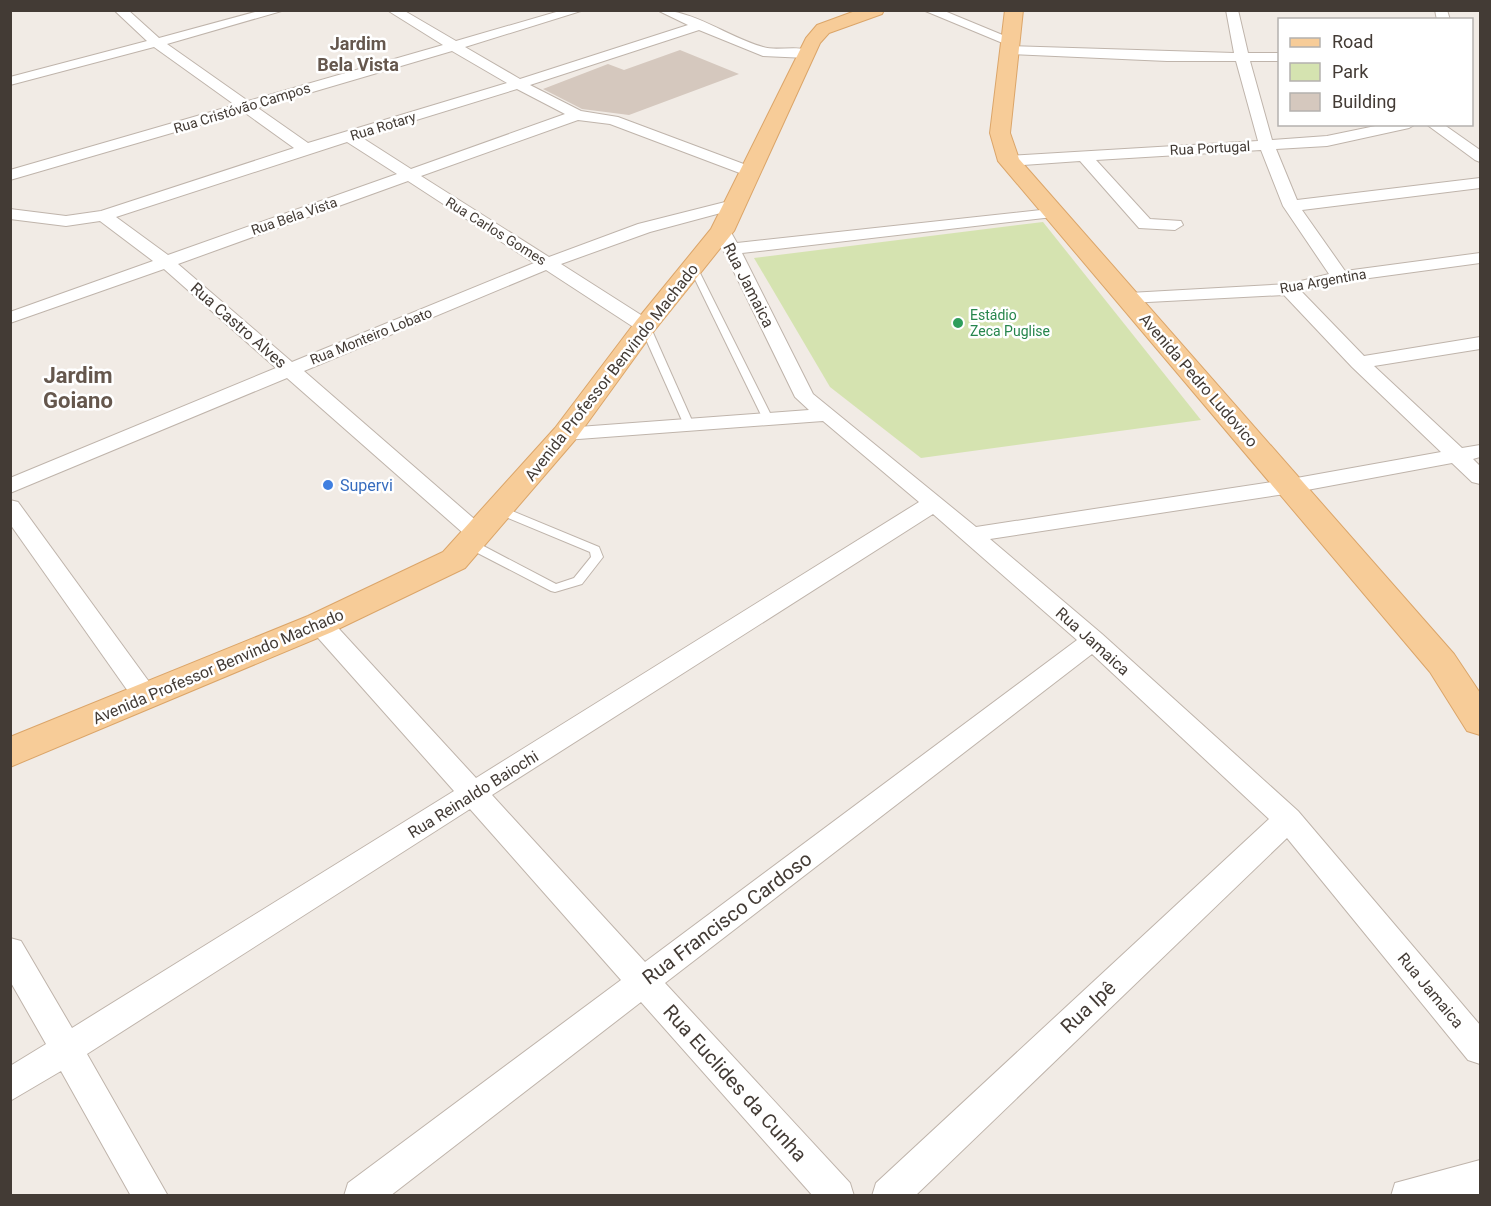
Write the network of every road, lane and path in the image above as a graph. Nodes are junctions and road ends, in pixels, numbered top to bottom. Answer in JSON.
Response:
{"nodes":[{"id":1,"x":120,"y":10,"type":"edge"},
{"id":2,"x":279,"y":10,"type":"edge"},
{"id":3,"x":393,"y":10,"type":"edge"},
{"id":4,"x":578,"y":10,"type":"edge"},
{"id":5,"x":663,"y":10,"type":"edge"},
{"id":6,"x":876,"y":10,"type":"edge"},
{"id":7,"x":930,"y":10,"type":"edge"},
{"id":8,"x":1014,"y":10,"type":"edge"},
{"id":9,"x":1232,"y":10,"type":"edge"},
{"id":10,"x":698,"y":26,"type":"junction"},
{"id":11,"x":156,"y":42,"type":"junction"},
{"id":12,"x":1009,"y":45,"type":"junction"},
{"id":13,"x":453,"y":47,"type":"junction"},
{"id":14,"x":807,"y":54,"type":"junction"},
{"id":15,"x":1278,"y":57,"type":"edge"},
{"id":16,"x":1242,"y":58,"type":"junction"},
{"id":17,"x":10,"y":81,"type":"edge"},
{"id":18,"x":518,"y":84,"type":"junction"},
{"id":19,"x":245,"y":106,"type":"junction"},
{"id":20,"x":577,"y":115,"type":"junction"},
{"id":21,"x":1400,"y":126,"type":"edge"},
{"id":22,"x":1436,"y":126,"type":"edge"},
{"id":23,"x":348,"y":136,"type":"junction"},
{"id":24,"x":1267,"y":146,"type":"junction"},
{"id":25,"x":306,"y":149,"type":"junction"},
{"id":26,"x":1084,"y":156,"type":"junction"},
{"id":27,"x":1480,"y":157,"type":"edge"},
{"id":28,"x":1009,"y":161,"type":"junction"},
{"id":29,"x":751,"y":172,"type":"junction"},
{"id":30,"x":10,"y":176,"type":"edge"},
{"id":31,"x":408,"y":176,"type":"junction"},
{"id":32,"x":1480,"y":183,"type":"edge"},
{"id":33,"x":736,"y":204,"type":"junction"},
{"id":34,"x":1291,"y":206,"type":"junction"},
{"id":35,"x":1053,"y":212,"type":"junction"},
{"id":36,"x":10,"y":214,"type":"edge"},
{"id":37,"x":103,"y":216,"type":"junction"},
{"id":38,"x":1174,"y":225,"type":"dead end"},
{"id":39,"x":726,"y":240,"type":"junction"},
{"id":40,"x":1480,"y":258,"type":"edge"},
{"id":41,"x":165,"y":261,"type":"junction"},
{"id":42,"x":548,"y":264,"type":"junction"},
{"id":43,"x":693,"y":267,"type":"junction"},
{"id":44,"x":1340,"y":277,"type":"junction"},
{"id":45,"x":1289,"y":289,"type":"junction"},
{"id":46,"x":1129,"y":298,"type":"junction"},
{"id":47,"x":10,"y":318,"type":"edge"},
{"id":48,"x":645,"y":326,"type":"junction"},
{"id":49,"x":1480,"y":343,"type":"edge"},
{"id":50,"x":1359,"y":363,"type":"junction"},
{"id":51,"x":290,"y":369,"type":"junction"},
{"id":52,"x":827,"y":415,"type":"junction"},
{"id":53,"x":768,"y":419,"type":"junction"},
{"id":54,"x":689,"y":425,"type":"junction"},
{"id":55,"x":565,"y":434,"type":"junction"},
{"id":56,"x":1480,"y":451,"type":"edge"},
{"id":57,"x":1459,"y":455,"type":"junction"},
{"id":58,"x":1480,"y":477,"type":"edge"},
{"id":59,"x":10,"y":486,"type":"edge"},
{"id":60,"x":1291,"y":486,"type":"junction"},
{"id":61,"x":934,"y":503,"type":"junction"},
{"id":62,"x":10,"y":507,"type":"edge"},
{"id":63,"x":500,"y":510,"type":"junction"},
{"id":64,"x":971,"y":534,"type":"junction"},
{"id":65,"x":474,"y":540,"type":"junction"},
{"id":66,"x":320,"y":624,"type":"junction"},
{"id":67,"x":1093,"y":640,"type":"junction"},
{"id":68,"x":146,"y":697,"type":"junction"},
{"id":69,"x":1480,"y":721,"type":"edge"},
{"id":70,"x":10,"y":753,"type":"edge"},
{"id":71,"x":474,"y":793,"type":"junction"},
{"id":72,"x":1288,"y":819,"type":"junction"},
{"id":73,"x":10,"y":951,"type":"edge"},
{"id":74,"x":643,"y":981,"type":"junction"},
{"id":75,"x":67,"y":1049,"type":"junction"},
{"id":76,"x":1480,"y":1049,"type":"edge"},
{"id":77,"x":10,"y":1085,"type":"edge"},
{"id":78,"x":1480,"y":1177,"type":"edge"},
{"id":79,"x":151,"y":1196,"type":"edge"},
{"id":80,"x":361,"y":1196,"type":"edge"},
{"id":81,"x":837,"y":1196,"type":"edge"},
{"id":82,"x":889,"y":1196,"type":"edge"},
{"id":83,"x":1408,"y":1196,"type":"edge"}],
"edges":[{"from":1,"to":11,"type":"street"},
{"from":2,"to":11,"type":"street"},
{"from":3,"to":13,"type":"street"},
{"from":4,"to":13,"type":"street","name":"Rua Cristóvão Campos"},
{"from":5,"to":10,"type":"street"},
{"from":6,"to":14,"type":"main road","name":"Avenida Professor Benvindo Machado"},
{"from":7,"to":12,"type":"street"},
{"from":8,"to":12,"type":"main road","name":"Avenida Pedro Ludovico"},
{"from":9,"to":16,"type":"street"},
{"from":10,"to":14,"type":"street"},
{"from":10,"to":18,"type":"street","name":"Rua Rotary"},
{"from":11,"to":17,"type":"street"},
{"from":11,"to":19,"type":"street"},
{"from":12,"to":16,"type":"street"},
{"from":12,"to":28,"type":"main road","name":"Avenida Pedro Ludovico"},
{"from":13,"to":18,"type":"street"},
{"from":13,"to":19,"type":"street","name":"Rua Cristóvão Campos"},
{"from":14,"to":29,"type":"main road","name":"Avenida Professor Benvindo Machado"},
{"from":15,"to":16,"type":"street"},
{"from":16,"to":24,"type":"street"},
{"from":18,"to":20,"type":"street"},
{"from":18,"to":23,"type":"street","name":"Rua Rotary"},
{"from":19,"to":25,"type":"street"},
{"from":19,"to":30,"type":"street","name":"Rua Cristóvão Campos"},
{"from":20,"to":29,"type":"street"},
{"from":20,"to":31,"type":"street","name":"Rua Bela Vista"},
{"from":21,"to":24,"type":"street","name":"Rua Portugal"},
{"from":22,"to":27,"type":"street"},
{"from":23,"to":25,"type":"street","name":"Rua Rotary"},
{"from":23,"to":31,"type":"street","name":"Rua Carlos Gomes"},
{"from":24,"to":26,"type":"street","name":"Rua Portugal"},
{"from":24,"to":34,"type":"street"},
{"from":25,"to":37,"type":"street","name":"Rua Rotary"},
{"from":26,"to":28,"type":"street","name":"Rua Portugal"},
{"from":26,"to":38,"type":"street"},
{"from":28,"to":35,"type":"main road","name":"Avenida Pedro Ludovico"},
{"from":29,"to":33,"type":"main road","name":"Avenida Professor Benvindo Machado"},
{"from":31,"to":41,"type":"street","name":"Rua Bela Vista"},
{"from":31,"to":42,"type":"street","name":"Rua Carlos Gomes"},
{"from":32,"to":34,"type":"street"},
{"from":33,"to":39,"type":"main road","name":"Avenida Professor Benvindo Machado"},
{"from":33,"to":42,"type":"street","name":"Rua Monteiro Lobato"},
{"from":34,"to":44,"type":"street"},
{"from":35,"to":39,"type":"street"},
{"from":35,"to":46,"type":"main road","name":"Avenida Pedro Ludovico"},
{"from":36,"to":37,"type":"street","name":"Rua Rotary"},
{"from":37,"to":41,"type":"street","name":"Rua Castro Alves"},
{"from":39,"to":43,"type":"main road","name":"Avenida Professor Benvindo Machado"},
{"from":39,"to":52,"type":"street","name":"Rua Jamaica"},
{"from":40,"to":44,"type":"street","name":"Rua Argentina"},
{"from":41,"to":47,"type":"street","name":"Rua Bela Vista"},
{"from":41,"to":51,"type":"street","name":"Rua Castro Alves"},
{"from":42,"to":48,"type":"street","name":"Rua Carlos Gomes"},
{"from":42,"to":51,"type":"street","name":"Rua Monteiro Lobato"},
{"from":43,"to":48,"type":"main road","name":"Avenida Professor Benvindo Machado"},
{"from":43,"to":53,"type":"lane"},
{"from":44,"to":45,"type":"street","name":"Rua Argentina"},
{"from":45,"to":46,"type":"street","name":"Rua Argentina"},
{"from":45,"to":50,"type":"street"},
{"from":46,"to":60,"type":"main road","name":"Avenida Pedro Ludovico"},
{"from":48,"to":54,"type":"lane"},
{"from":48,"to":55,"type":"main road","name":"Avenida Professor Benvindo Machado"},
{"from":49,"to":50,"type":"street"},
{"from":50,"to":57,"type":"street"},
{"from":51,"to":59,"type":"street","name":"Rua Monteiro Lobato"},
{"from":51,"to":65,"type":"street","name":"Rua Castro Alves"},
{"from":52,"to":53,"type":"street"},
{"from":52,"to":61,"type":"street","name":"Rua Jamaica"},
{"from":53,"to":54,"type":"street"},
{"from":54,"to":55,"type":"street"},
{"from":55,"to":63,"type":"main road","name":"Avenida Professor Benvindo Machado"},
{"from":56,"to":57,"type":"street"},
{"from":57,"to":58,"type":"street"},
{"from":57,"to":60,"type":"street"},
{"from":60,"to":64,"type":"street"},
{"from":60,"to":69,"type":"main road","name":"Avenida Pedro Ludovico"},
{"from":61,"to":64,"type":"street","name":"Rua Jamaica"},
{"from":61,"to":71,"type":"street","name":"Rua Reinaldo Baiochi"},
{"from":62,"to":68,"type":"street"},
{"from":63,"to":65,"type":"main road","name":"Avenida Professor Benvindo Machado"},
{"from":63,"to":65,"type":"lane"},
{"from":64,"to":67,"type":"street","name":"Rua Jamaica"},
{"from":65,"to":66,"type":"main road","name":"Avenida Professor Benvindo Machado"},
{"from":66,"to":68,"type":"main road","name":"Avenida Professor Benvindo Machado"},
{"from":66,"to":71,"type":"street","name":"Rua Euclides da Cunha"},
{"from":67,"to":72,"type":"street","name":"Rua Jamaica"},
{"from":67,"to":74,"type":"street","name":"Rua Francisco Cardoso"},
{"from":68,"to":70,"type":"main road","name":"Avenida Professor Benvindo Machado"},
{"from":71,"to":74,"type":"street","name":"Rua Euclides da Cunha"},
{"from":71,"to":75,"type":"street","name":"Rua Reinaldo Baiochi"},
{"from":72,"to":76,"type":"street","name":"Rua Jamaica"},
{"from":72,"to":82,"type":"street","name":"Rua Ipê"},
{"from":73,"to":75,"type":"street"},
{"from":74,"to":80,"type":"street","name":"Rua Francisco Cardoso"},
{"from":74,"to":81,"type":"street","name":"Rua Euclides da Cunha"},
{"from":75,"to":77,"type":"street","name":"Rua Reinaldo Baiochi"},
{"from":75,"to":79,"type":"street"},
{"from":78,"to":83,"type":"street"}]}
